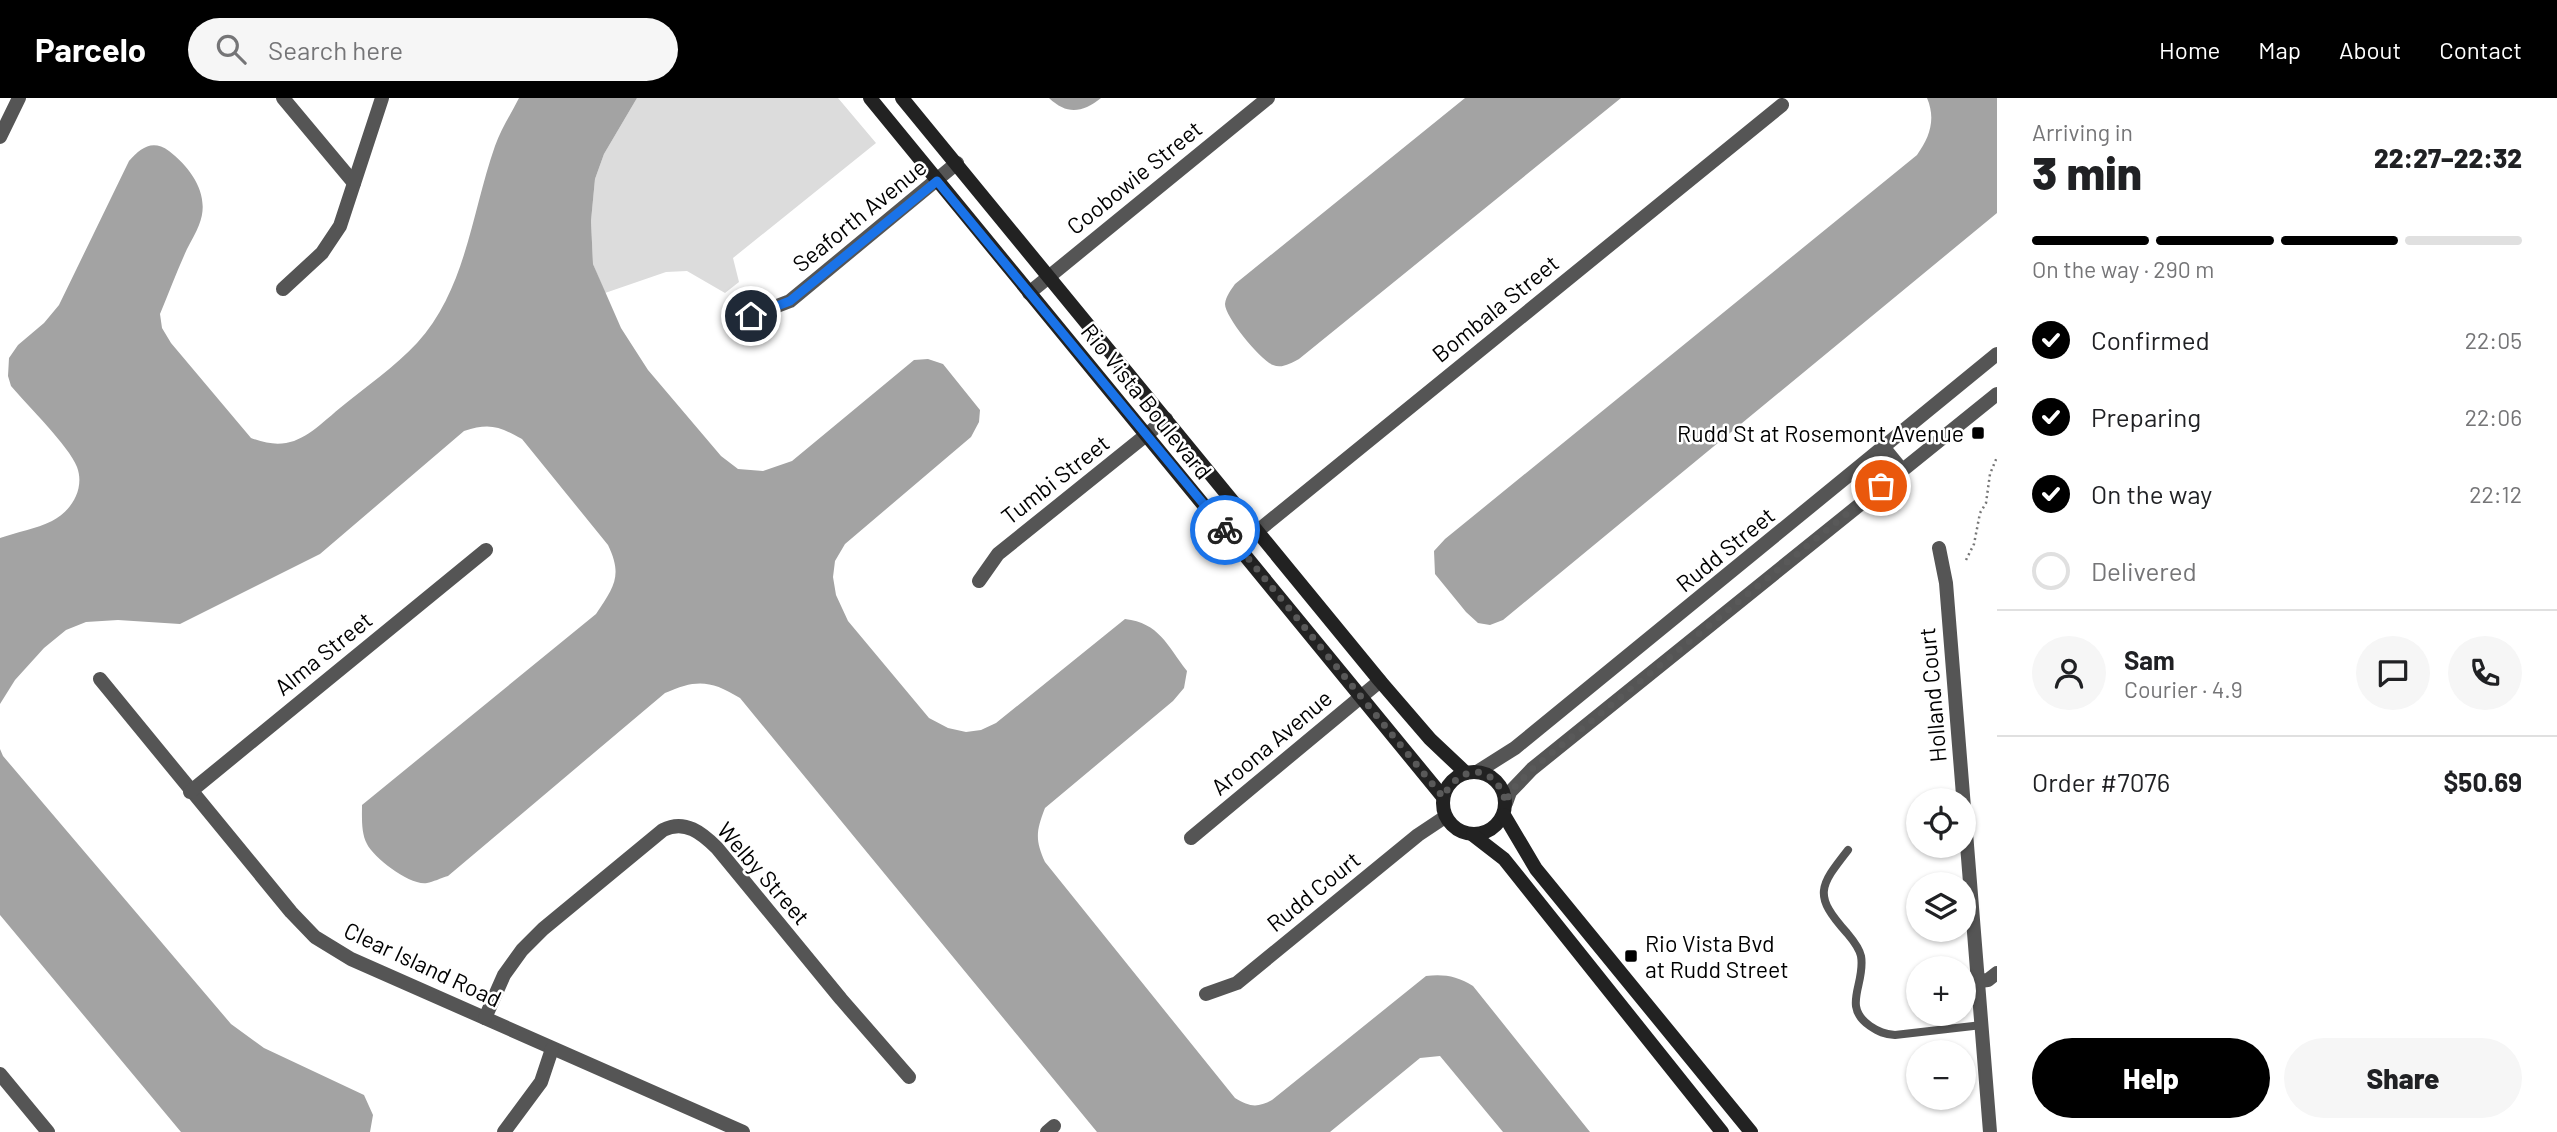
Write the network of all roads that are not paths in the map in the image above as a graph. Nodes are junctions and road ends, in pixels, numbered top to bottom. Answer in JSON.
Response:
{"nodes":[{"id":1,"x":19,"y":98,"type":"edge"},
{"id":2,"x":283,"y":98,"type":"edge"},
{"id":3,"x":382,"y":98,"type":"edge"},
{"id":4,"x":870,"y":98,"type":"edge"},
{"id":5,"x":902,"y":98,"type":"edge"},
{"id":6,"x":1268,"y":98,"type":"edge"},
{"id":7,"x":1782,"y":105,"type":"dead end"},
{"id":8,"x":0,"y":137,"type":"edge"},
{"id":9,"x":957,"y":163,"type":"junction"},
{"id":10,"x":937,"y":181,"type":"junction"},
{"id":11,"x":354,"y":183,"type":"junction"},
{"id":12,"x":1049,"y":276,"type":"junction"},
{"id":13,"x":283,"y":289,"type":"dead end"},
{"id":14,"x":1029,"y":293,"type":"junction"},
{"id":15,"x":751,"y":316,"type":"dead end"},
{"id":16,"x":1997,"y":354,"type":"edge"},
{"id":17,"x":1997,"y":394,"type":"edge"},
{"id":18,"x":1166,"y":419,"type":"junction"},
{"id":19,"x":1147,"y":436,"type":"junction"},
{"id":20,"x":1884,"y":448,"type":"junction"},
{"id":21,"x":1902,"y":470,"type":"junction"},
{"id":22,"x":1257,"y":530,"type":"junction"},
{"id":23,"x":1238,"y":547,"type":"junction"},
{"id":24,"x":1939,"y":548,"type":"dead end"},
{"id":25,"x":486,"y":550,"type":"dead end"},
{"id":26,"x":1742,"y":564,"type":"junction"},
{"id":27,"x":979,"y":581,"type":"dead end"},
{"id":28,"x":1759,"y":584,"type":"junction"},
{"id":29,"x":100,"y":679,"type":"dead end"},
{"id":30,"x":1380,"y":681,"type":"junction"},
{"id":31,"x":1360,"y":698,"type":"junction"},
{"id":32,"x":1472,"y":772,"type":"junction"},
{"id":33,"x":190,"y":792,"type":"junction"},
{"id":34,"x":1443,"y":797,"type":"junction"},
{"id":35,"x":1505,"y":809,"type":"junction"},
{"id":36,"x":1445,"y":817,"type":"junction"},
{"id":37,"x":1473,"y":835,"type":"junction"},
{"id":38,"x":1191,"y":838,"type":"dead end"},
{"id":39,"x":1848,"y":850,"type":"dead end"},
{"id":40,"x":1997,"y":973,"type":"edge"},
{"id":41,"x":1979,"y":981,"type":"junction"},
{"id":42,"x":1206,"y":994,"type":"dead end"},
{"id":43,"x":485,"y":1018,"type":"junction"},
{"id":44,"x":1982,"y":1024,"type":"junction"},
{"id":45,"x":552,"y":1049,"type":"junction"},
{"id":46,"x":0,"y":1074,"type":"edge"},
{"id":47,"x":909,"y":1077,"type":"dead end"},
{"id":48,"x":48,"y":1132,"type":"edge"},
{"id":49,"x":503,"y":1132,"type":"edge"},
{"id":50,"x":743,"y":1132,"type":"edge"},
{"id":51,"x":1722,"y":1132,"type":"edge"},
{"id":52,"x":1751,"y":1132,"type":"edge"},
{"id":53,"x":1990,"y":1132,"type":"edge"}],
"edges":[{"from":1,"to":8,"type":"street"},
{"from":2,"to":11,"type":"street"},
{"from":3,"to":11,"type":"street"},
{"from":4,"to":10,"type":"street","name":"Rio Vista Boulevard"},
{"from":5,"to":9,"type":"street","name":"Rio Vista Boulevard"},
{"from":6,"to":12,"type":"street","name":"Coobowie Street"},
{"from":7,"to":22,"type":"street","name":"Bombala Street"},
{"from":9,"to":10,"type":"street","name":"Seaforth Avenue"},
{"from":9,"to":12,"type":"street","name":"Rio Vista Boulevard"},
{"from":10,"to":14,"type":"street","name":"Rio Vista Boulevard"},
{"from":10,"to":15,"type":"street","name":"Seaforth Avenue"},
{"from":11,"to":13,"type":"street"},
{"from":12,"to":14,"type":"street","name":"Coobowie Street"},
{"from":12,"to":18,"type":"street","name":"Rio Vista Boulevard"},
{"from":14,"to":19,"type":"street","name":"Rio Vista Boulevard"},
{"from":16,"to":20,"type":"street","name":"Rudd Street"},
{"from":17,"to":21,"type":"street"},
{"from":18,"to":19,"type":"street","name":"Tumbi Street"},
{"from":18,"to":22,"type":"street","name":"Rio Vista Boulevard"},
{"from":19,"to":23,"type":"street","name":"Rio Vista Boulevard"},
{"from":19,"to":27,"type":"street","name":"Tumbi Street"},
{"from":20,"to":21,"type":"street"},
{"from":20,"to":26,"type":"street","name":"Rudd Street"},
{"from":21,"to":28,"type":"street"},
{"from":22,"to":23,"type":"street","name":"Bombala Street"},
{"from":22,"to":30,"type":"street","name":"Rio Vista Boulevard"},
{"from":23,"to":31,"type":"street","name":"Rio Vista Boulevard"},
{"from":24,"to":41,"type":"street","name":"Holland Court"},
{"from":25,"to":33,"type":"street","name":"Alma Street"},
{"from":26,"to":28,"type":"street"},
{"from":26,"to":32,"type":"street","name":"Rudd Street"},
{"from":28,"to":35,"type":"street"},
{"from":29,"to":33,"type":"street","name":"Clear Island Road"},
{"from":30,"to":31,"type":"street","name":"Aroona Avenue"},
{"from":30,"to":32,"type":"street","name":"Rio Vista Boulevard"},
{"from":31,"to":34,"type":"street","name":"Rio Vista Boulevard"},
{"from":31,"to":38,"type":"street","name":"Aroona Avenue"},
{"from":32,"to":34,"type":"street"},
{"from":32,"to":35,"type":"street"},
{"from":33,"to":43,"type":"street","name":"Clear Island Road"},
{"from":34,"to":36,"type":"street"},
{"from":35,"to":37,"type":"street"},
{"from":35,"to":52,"type":"street"},
{"from":36,"to":37,"type":"street"},
{"from":36,"to":42,"type":"street","name":"Rudd Court"},
{"from":37,"to":51,"type":"street"},
{"from":39,"to":44,"type":"lane"},
{"from":40,"to":41,"type":"street"},
{"from":41,"to":44,"type":"street","name":"Holland Court"},
{"from":43,"to":45,"type":"street","name":"Clear Island Road"},
{"from":43,"to":47,"type":"street","name":"Welby Street"},
{"from":44,"to":53,"type":"street","name":"Holland Court"},
{"from":45,"to":49,"type":"street"},
{"from":45,"to":50,"type":"street","name":"Clear Island Road"},
{"from":46,"to":48,"type":"street"}]}
